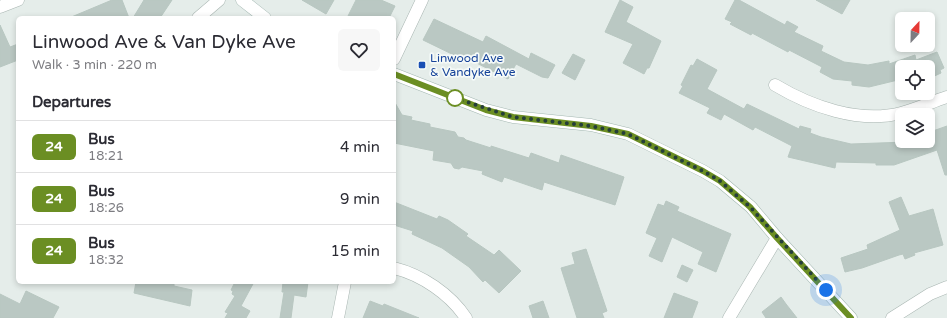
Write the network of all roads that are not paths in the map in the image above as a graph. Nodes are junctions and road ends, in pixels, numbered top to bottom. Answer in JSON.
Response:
{"nodes":[{"id":1,"x":18,"y":0,"type":"edge"},
{"id":2,"x":219,"y":0,"type":"edge"},
{"id":3,"x":242,"y":0,"type":"edge"},
{"id":4,"x":422,"y":0,"type":"edge"},
{"id":5,"x":0,"y":7,"type":"edge"},
{"id":6,"x":200,"y":16,"type":"edge"},
{"id":7,"x":262,"y":16,"type":"edge"},
{"id":8,"x":396,"y":55,"type":"edge"},
{"id":9,"x":396,"y":75,"type":"edge"},
{"id":10,"x":775,"y":85,"type":"dead end"},
{"id":11,"x":947,"y":97,"type":"edge"},
{"id":12,"x":777,"y":238,"type":"junction"},
{"id":13,"x":396,"y":269,"type":"edge"},
{"id":14,"x":345,"y":284,"type":"edge"},
{"id":15,"x":947,"y":287,"type":"edge"},
{"id":16,"x":338,"y":318,"type":"edge"},
{"id":17,"x":466,"y":318,"type":"edge"},
{"id":18,"x":729,"y":318,"type":"edge"},
{"id":19,"x":851,"y":318,"type":"edge"},
{"id":20,"x":892,"y":318,"type":"edge"}],
"edges":[{"from":1,"to":5,"type":"street"},
{"from":2,"to":6,"type":"street"},
{"from":3,"to":7,"type":"street"},
{"from":4,"to":8,"type":"street"},
{"from":9,"to":12,"type":"street"},
{"from":10,"to":11,"type":"street"},
{"from":12,"to":18,"type":"street"},
{"from":12,"to":19,"type":"street"},
{"from":13,"to":17,"type":"street"},
{"from":14,"to":16,"type":"street"},
{"from":15,"to":20,"type":"street"}]}
